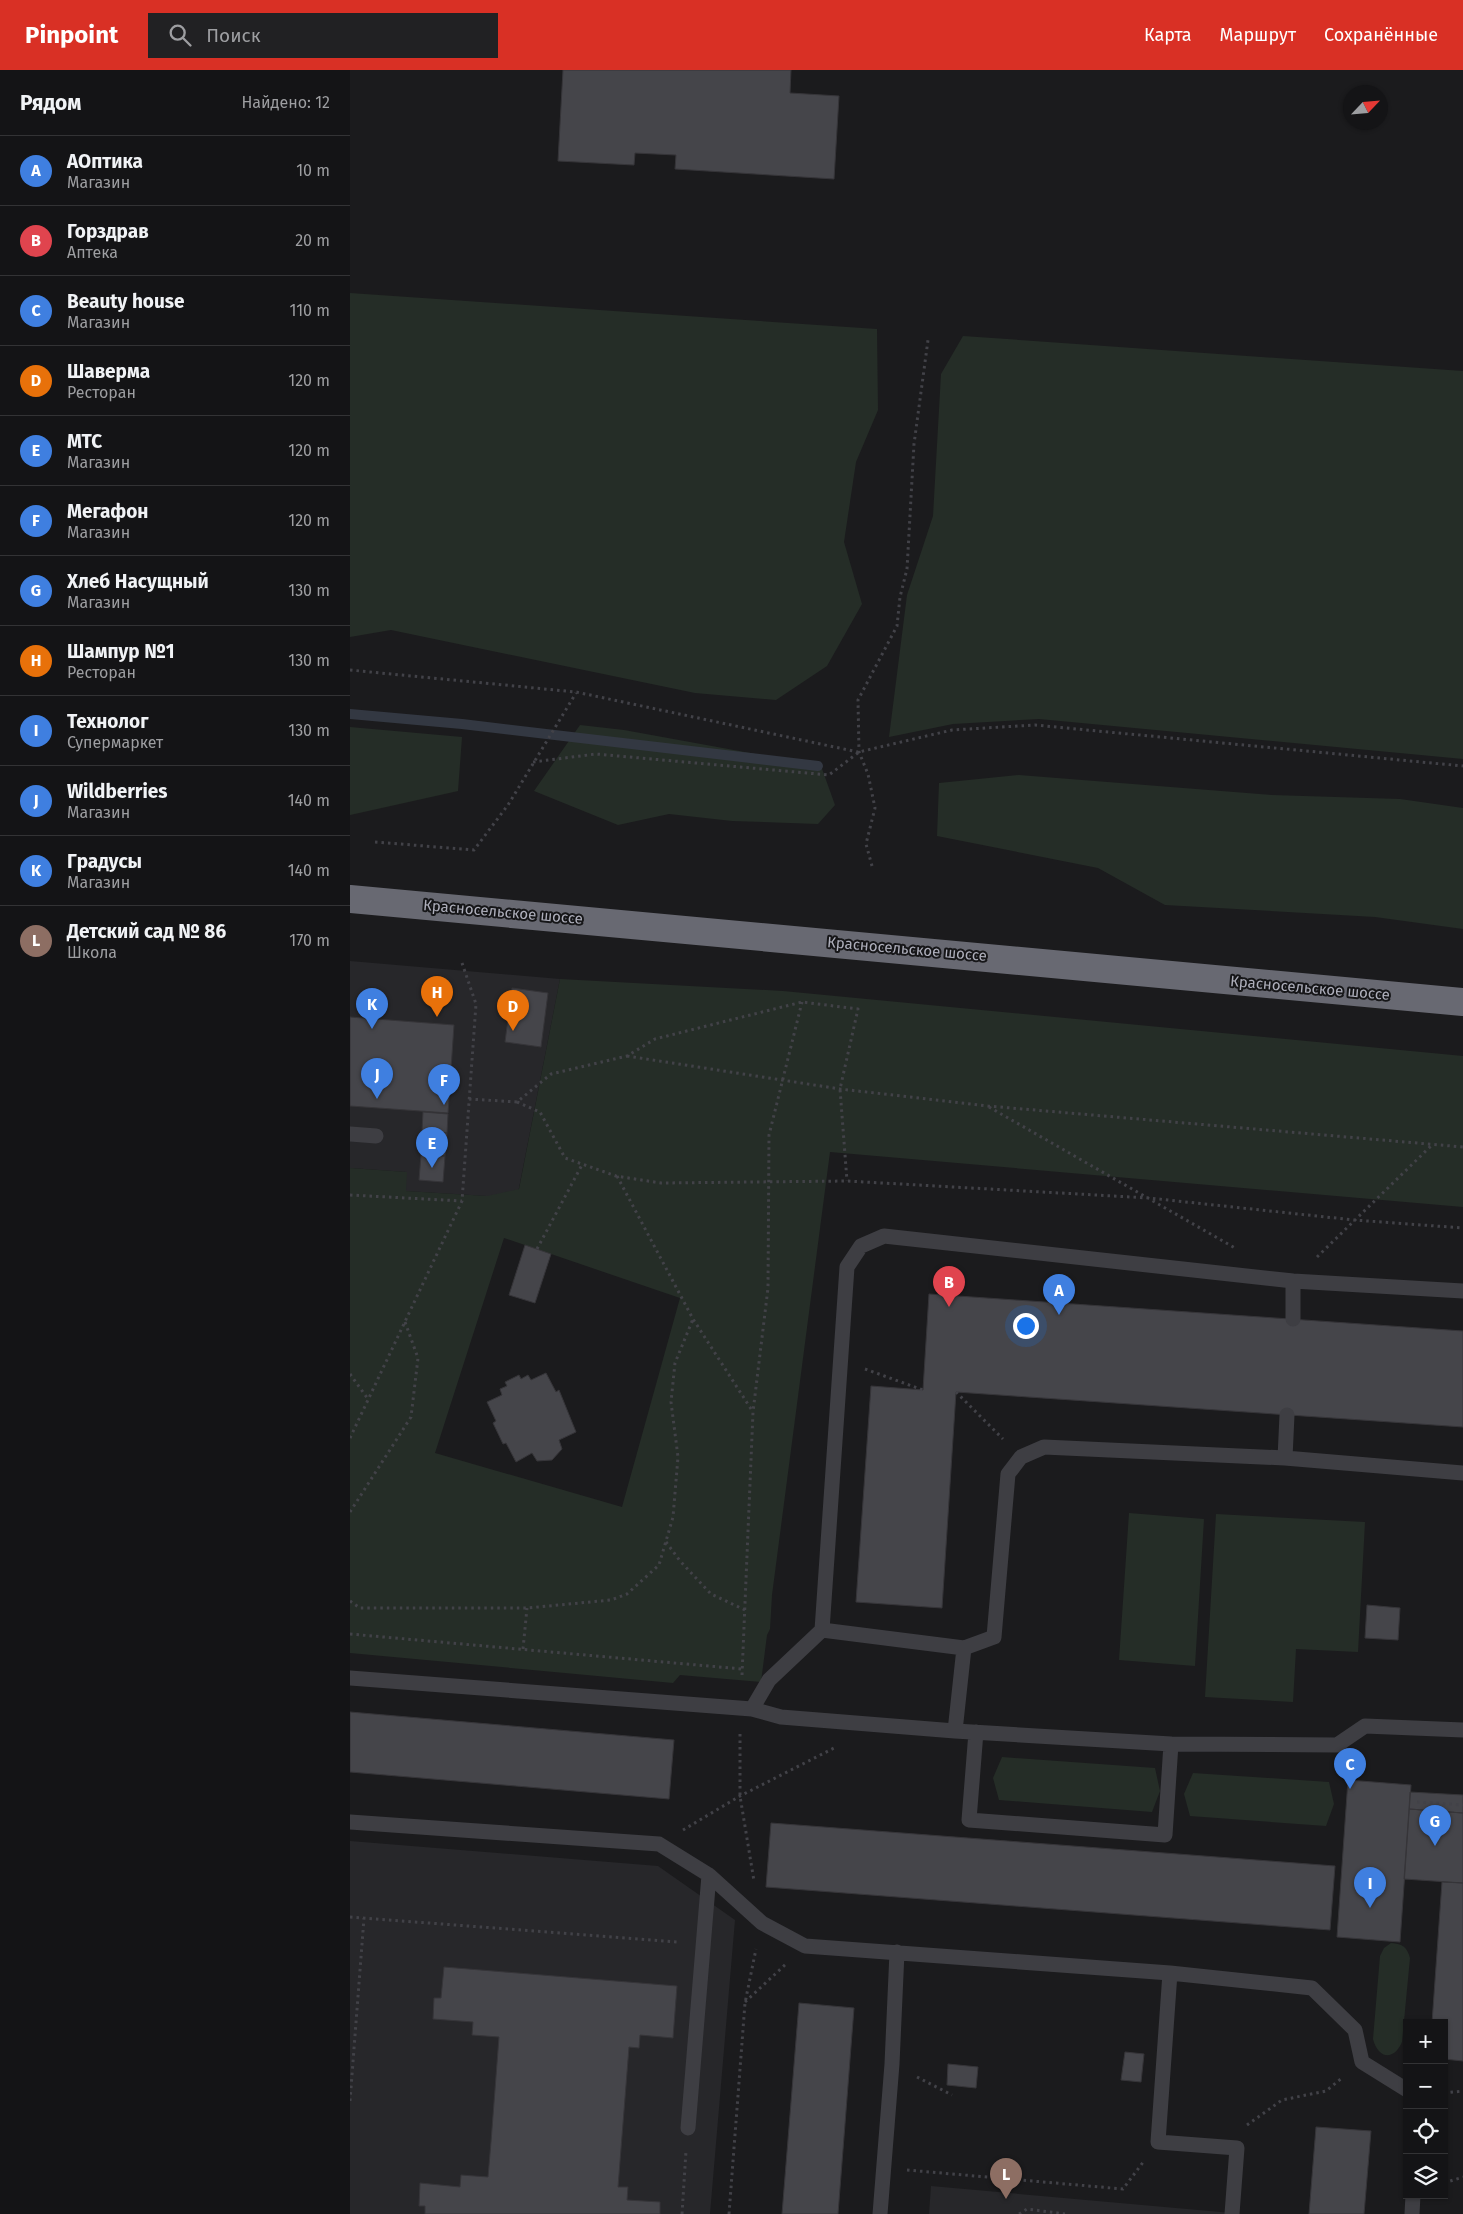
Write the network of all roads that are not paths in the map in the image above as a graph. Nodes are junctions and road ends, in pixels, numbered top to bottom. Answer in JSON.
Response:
{"nodes":[{"id":1,"x":350,"y":899,"type":"edge"},
{"id":2,"x":1463,"y":1002,"type":"edge"},
{"id":3,"x":350,"y":1134,"type":"edge"},
{"id":4,"x":376,"y":1136,"type":"dead end"},
{"id":5,"x":1293,"y":1281,"type":"junction"},
{"id":6,"x":1463,"y":1291,"type":"edge"},
{"id":7,"x":1293,"y":1319,"type":"dead end"},
{"id":8,"x":1287,"y":1415,"type":"dead end"},
{"id":9,"x":1285,"y":1458,"type":"junction"},
{"id":10,"x":1463,"y":1472,"type":"edge"},
{"id":11,"x":822,"y":1630,"type":"junction"},
{"id":12,"x":964,"y":1648,"type":"junction"},
{"id":13,"x":350,"y":1678,"type":"edge"},
{"id":14,"x":746,"y":1709,"type":"junction"},
{"id":15,"x":1463,"y":1730,"type":"edge"},
{"id":16,"x":954,"y":1731,"type":"junction"},
{"id":17,"x":976,"y":1732,"type":"junction"},
{"id":18,"x":1171,"y":1744,"type":"junction"},
{"id":19,"x":350,"y":1822,"type":"edge"},
{"id":20,"x":709,"y":1875,"type":"junction"},
{"id":21,"x":897,"y":1952,"type":"junction"},
{"id":22,"x":1170,"y":1973,"type":"junction"},
{"id":23,"x":1403,"y":2088,"type":"edge"},
{"id":24,"x":688,"y":2128,"type":"road end"},
{"id":25,"x":1413,"y":2199,"type":"edge"},
{"id":26,"x":880,"y":2214,"type":"edge"},
{"id":27,"x":1232,"y":2214,"type":"edge"},
{"id":28,"x":1412,"y":2214,"type":"edge"}],
"edges":[{"from":1,"to":2,"type":"highway","name":"Красносельское шоссе"},
{"from":3,"to":4,"type":"lane"},
{"from":5,"to":6,"type":"lane"},
{"from":5,"to":7,"type":"lane"},
{"from":5,"to":11,"type":"lane"},
{"from":8,"to":9,"type":"lane"},
{"from":9,"to":10,"type":"lane"},
{"from":9,"to":12,"type":"lane"},
{"from":11,"to":12,"type":"lane"},
{"from":11,"to":14,"type":"lane"},
{"from":12,"to":16,"type":"lane"},
{"from":13,"to":14,"type":"lane"},
{"from":14,"to":16,"type":"lane"},
{"from":15,"to":18,"type":"lane"},
{"from":16,"to":17,"type":"lane"},
{"from":17,"to":18,"type":"lane"},
{"from":17,"to":18,"type":"lane"},
{"from":19,"to":20,"type":"lane"},
{"from":20,"to":21,"type":"lane"},
{"from":20,"to":24,"type":"lane"},
{"from":21,"to":22,"type":"lane"},
{"from":21,"to":26,"type":"lane"},
{"from":22,"to":23,"type":"lane"},
{"from":22,"to":27,"type":"lane"},
{"from":25,"to":28,"type":"lane"}]}
